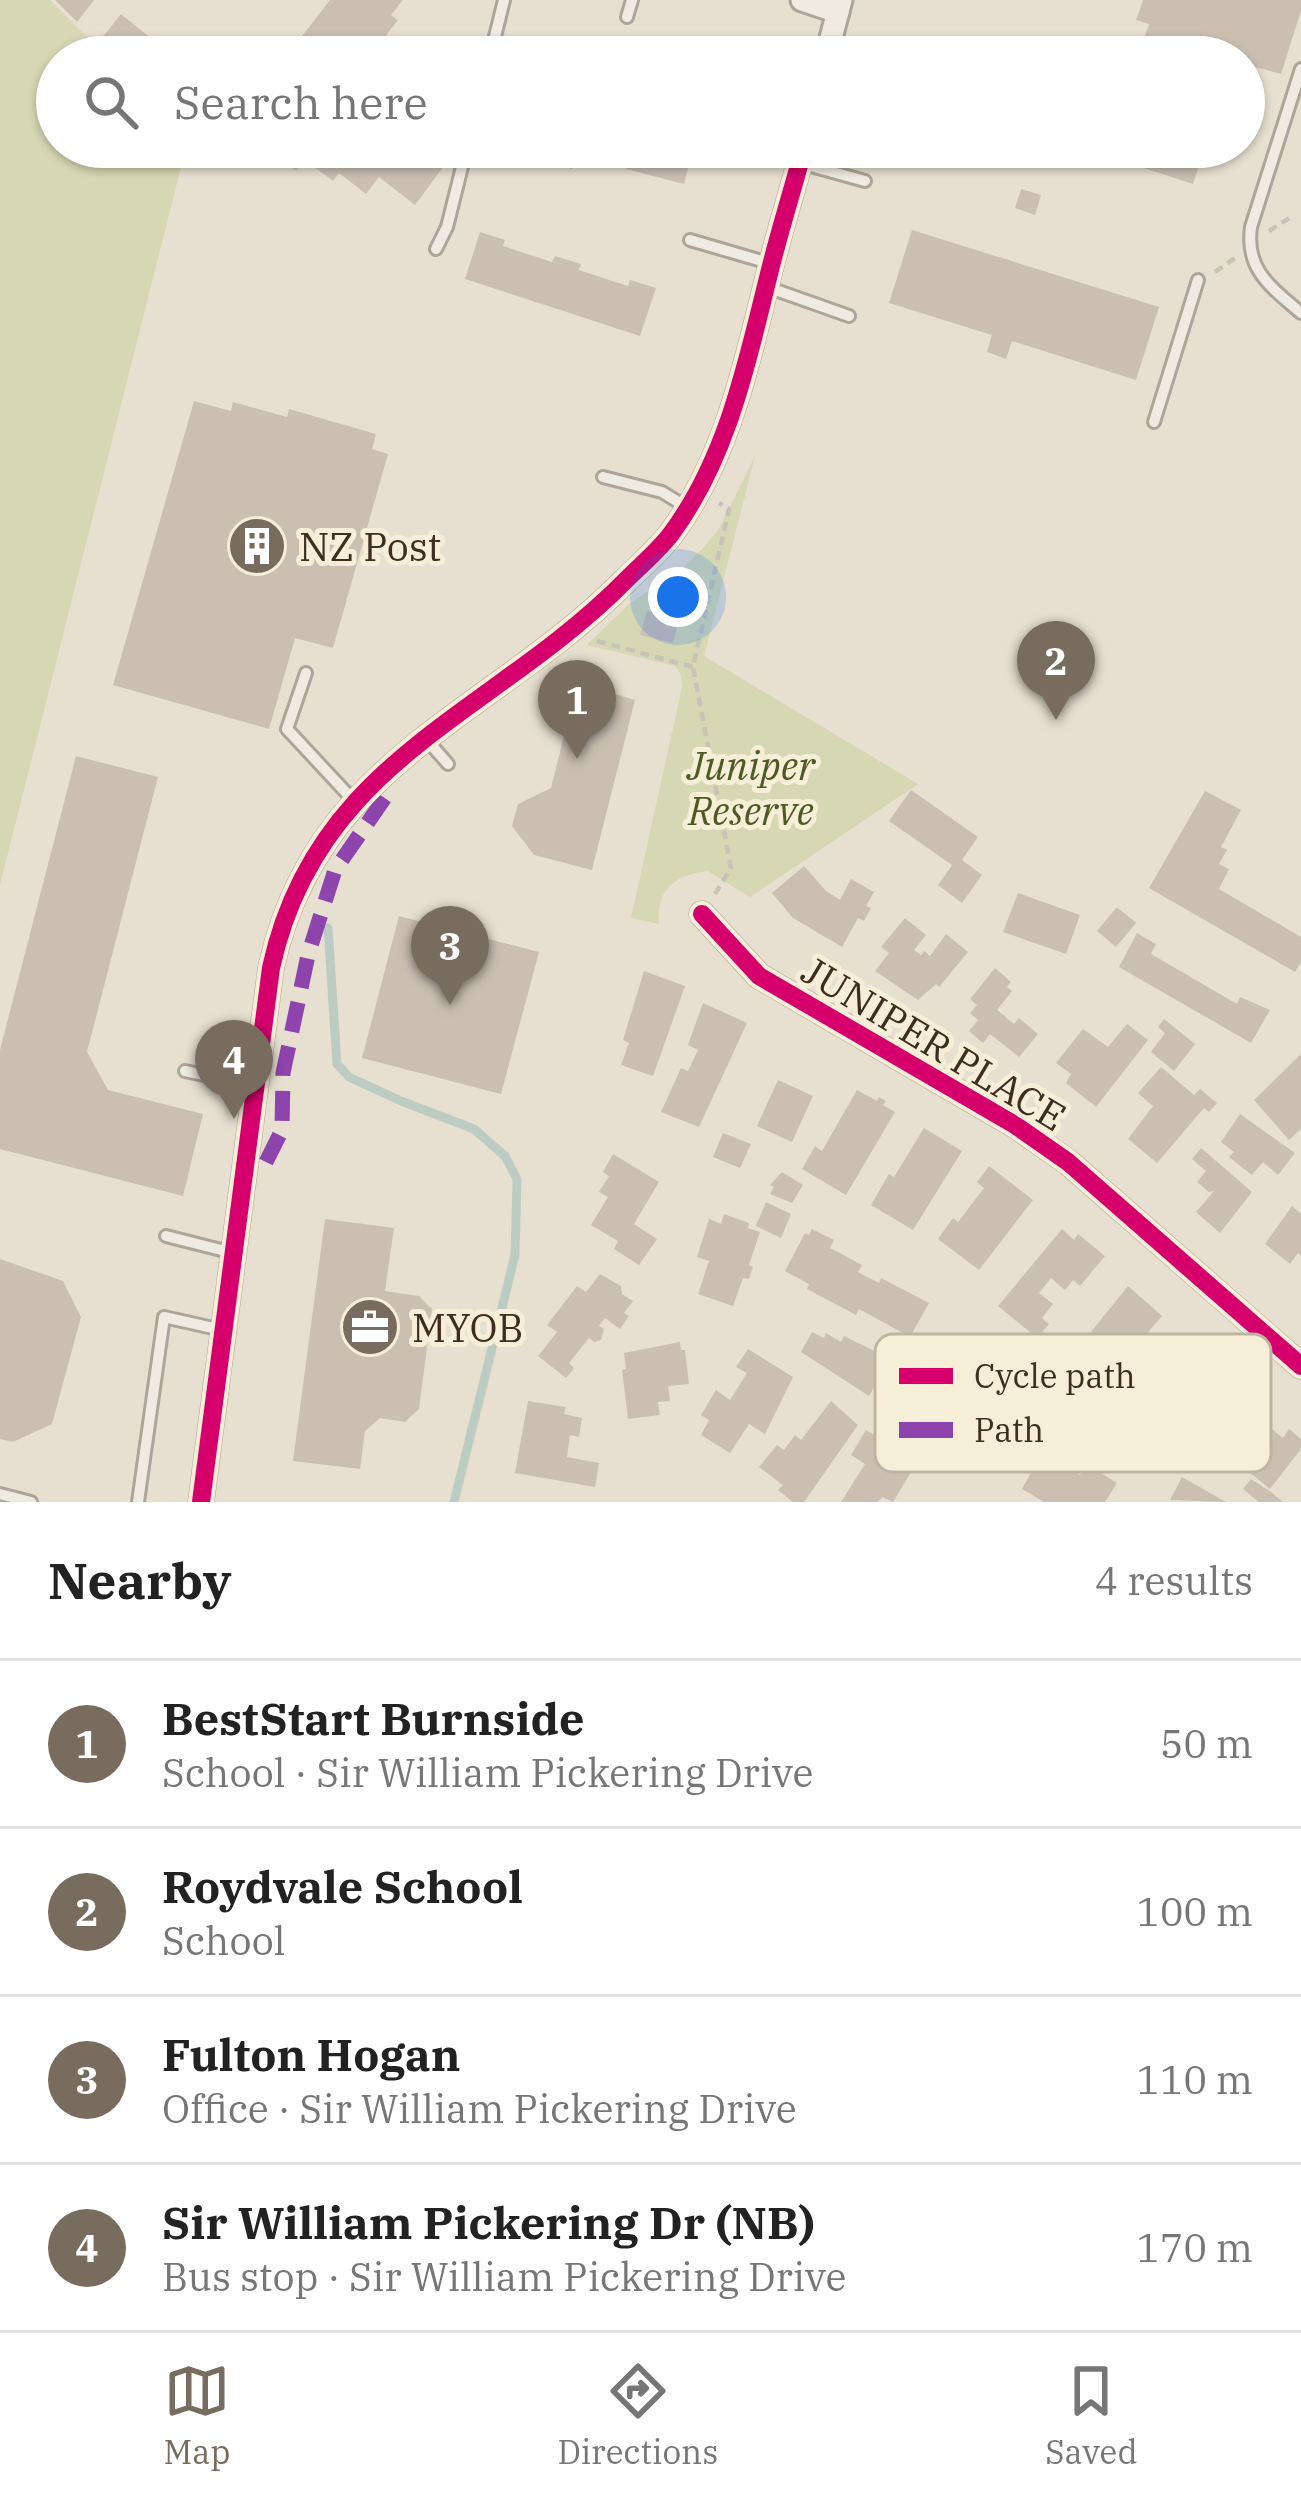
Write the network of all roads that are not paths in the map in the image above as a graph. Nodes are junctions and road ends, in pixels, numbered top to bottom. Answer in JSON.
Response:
{"nodes":[{"id":1,"x":504,"y":0,"type":"edge"},
{"id":2,"x":632,"y":0,"type":"edge"},
{"id":3,"x":802,"y":0,"type":"edge"},
{"id":4,"x":840,"y":6,"type":"edge"},
{"id":5,"x":627,"y":17,"type":"dead end"},
{"id":6,"x":495,"y":36,"type":"edge"},
{"id":7,"x":832,"y":36,"type":"edge"},
{"id":8,"x":1301,"y":69,"type":"edge"},
{"id":9,"x":462,"y":168,"type":"edge"},
{"id":10,"x":798,"y":168,"type":"edge"},
{"id":11,"x":834,"y":168,"type":"edge"},
{"id":12,"x":866,"y":181,"type":"dead end"},
{"id":13,"x":690,"y":240,"type":"dead end"},
{"id":14,"x":436,"y":249,"type":"dead end"},
{"id":15,"x":772,"y":264,"type":"junction"},
{"id":16,"x":1198,"y":280,"type":"road end"},
{"id":17,"x":766,"y":287,"type":"junction"},
{"id":18,"x":1301,"y":313,"type":"edge"},
{"id":19,"x":849,"y":316,"type":"dead end"},
{"id":20,"x":1154,"y":422,"type":"dead end"},
{"id":21,"x":603,"y":477,"type":"dead end"},
{"id":22,"x":693,"y":500,"type":"junction"},
{"id":23,"x":306,"y":673,"type":"dead end"},
{"id":24,"x":424,"y":737,"type":"junction"},
{"id":25,"x":448,"y":764,"type":"dead end"},
{"id":26,"x":354,"y":802,"type":"junction"},
{"id":27,"x":702,"y":914,"type":"road end"},
{"id":28,"x":185,"y":1071,"type":"dead end"},
{"id":29,"x":255,"y":1086,"type":"junction"},
{"id":30,"x":166,"y":1236,"type":"dead end"},
{"id":31,"x":232,"y":1253,"type":"junction"},
{"id":32,"x":222,"y":1330,"type":"junction"},
{"id":33,"x":1264,"y":1334,"type":"edge"},
{"id":34,"x":1271,"y":1340,"type":"edge"},
{"id":35,"x":1301,"y":1366,"type":"edge"},
{"id":36,"x":0,"y":1494,"type":"edge"},
{"id":37,"x":31,"y":1502,"type":"edge"},
{"id":38,"x":138,"y":1502,"type":"edge"},
{"id":39,"x":202,"y":1502,"type":"edge"}],
"edges":[{"from":1,"to":6,"type":"lane"},
{"from":2,"to":5,"type":"lane"},
{"from":3,"to":4,"type":"street"},
{"from":4,"to":7,"type":"street"},
{"from":8,"to":18,"type":"lane"},
{"from":9,"to":14,"type":"lane"},
{"from":10,"to":15,"type":"street"},
{"from":11,"to":12,"type":"lane"},
{"from":13,"to":15,"type":"lane"},
{"from":15,"to":17,"type":"street"},
{"from":16,"to":20,"type":"lane"},
{"from":17,"to":19,"type":"lane"},
{"from":17,"to":22,"type":"street"},
{"from":21,"to":22,"type":"lane"},
{"from":22,"to":24,"type":"street"},
{"from":23,"to":26,"type":"lane"},
{"from":24,"to":25,"type":"lane"},
{"from":24,"to":26,"type":"street"},
{"from":26,"to":29,"type":"street"},
{"from":27,"to":33,"type":"street","name":"JUNIPER PLACE"},
{"from":28,"to":29,"type":"lane"},
{"from":29,"to":31,"type":"street"},
{"from":30,"to":31,"type":"lane"},
{"from":31,"to":32,"type":"street"},
{"from":32,"to":38,"type":"lane"},
{"from":32,"to":39,"type":"street"},
{"from":34,"to":35,"type":"street","name":"JUNIPER PLACE"},
{"from":36,"to":37,"type":"lane"}]}
